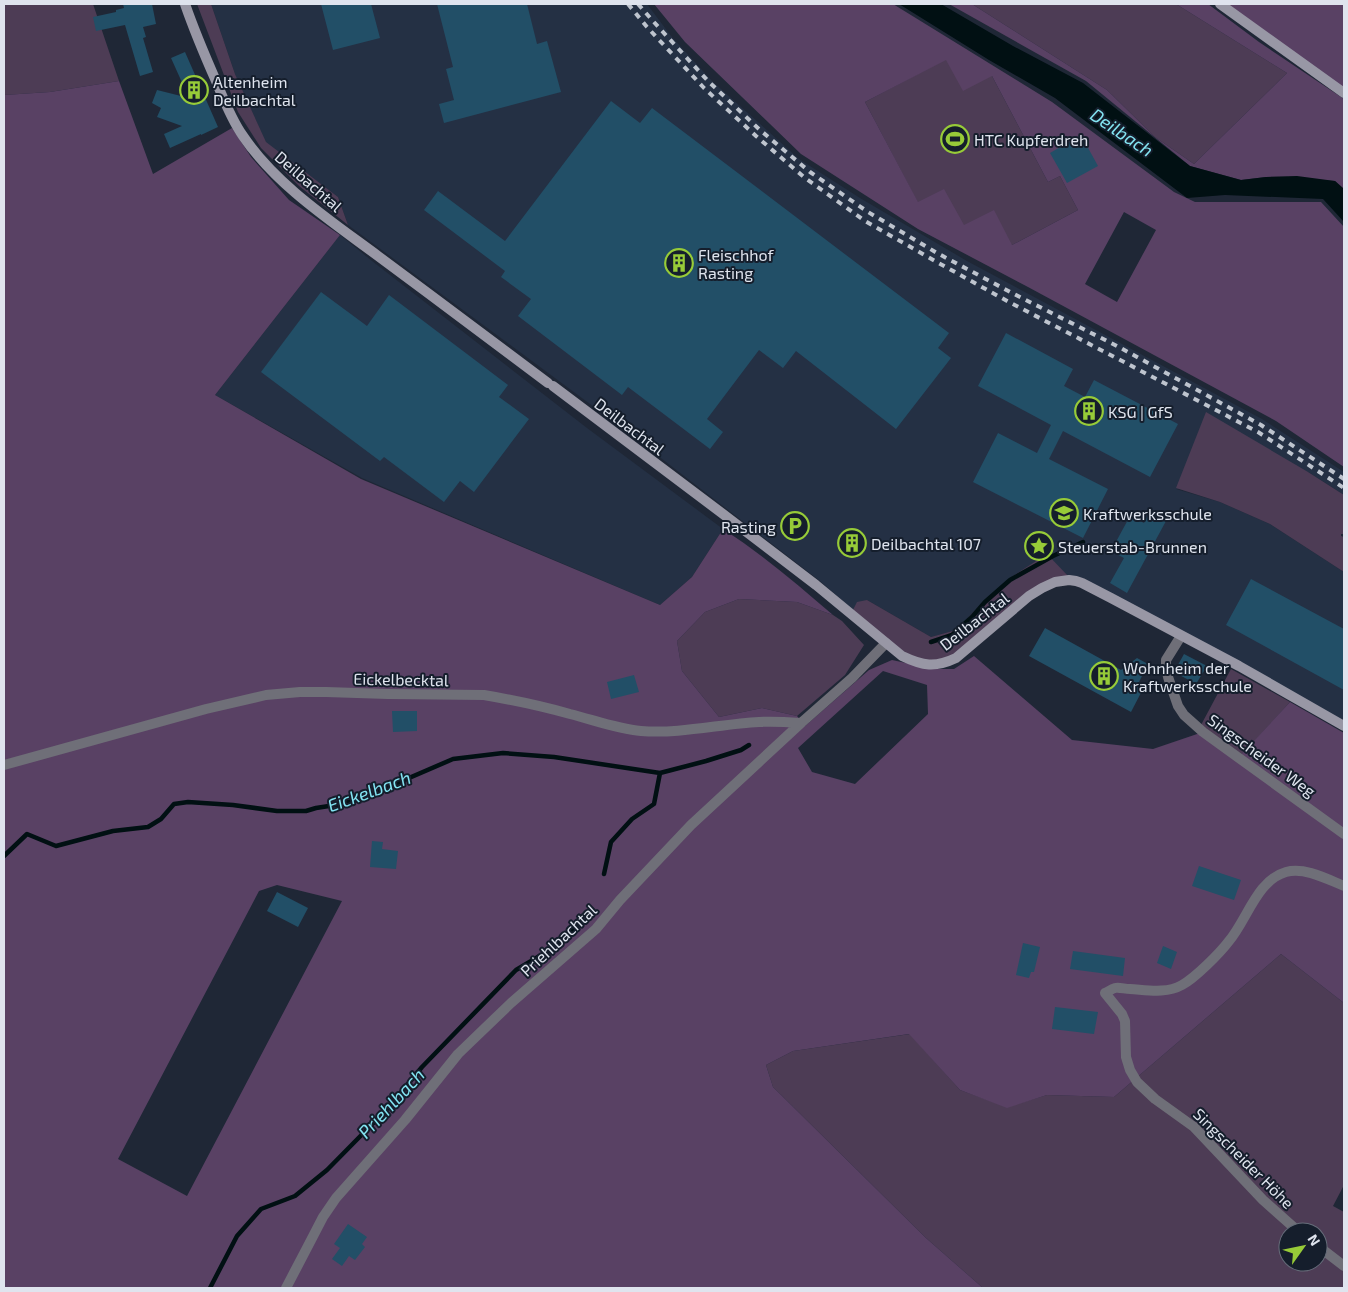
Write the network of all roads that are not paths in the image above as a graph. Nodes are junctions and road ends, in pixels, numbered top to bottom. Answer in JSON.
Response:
{"nodes":[{"id":1,"x":185,"y":4,"type":"edge"},
{"id":2,"x":1220,"y":4,"type":"edge"},
{"id":3,"x":1344,"y":93,"type":"edge"},
{"id":4,"x":1181,"y":636,"type":"junction"},
{"id":5,"x":886,"y":643,"type":"junction"},
{"id":6,"x":801,"y":723,"type":"junction"},
{"id":7,"x":1344,"y":726,"type":"edge"},
{"id":8,"x":4,"y":765,"type":"edge"},
{"id":9,"x":1344,"y":834,"type":"edge"},
{"id":10,"x":1344,"y":886,"type":"edge"},
{"id":11,"x":1288,"y":1222,"type":"edge"},
{"id":12,"x":1328,"y":1254,"type":"edge"},
{"id":13,"x":1344,"y":1266,"type":"edge"},
{"id":14,"x":286,"y":1288,"type":"edge"}],
"edges":[{"from":1,"to":5,"type":"street","name":"Deilbachtal"},
{"from":2,"to":3,"type":"street"},
{"from":4,"to":5,"type":"street","name":"Deilbachtal"},
{"from":4,"to":7,"type":"street","name":"Deilbachtal"},
{"from":4,"to":9,"type":"street","name":"Singscheider Weg"},
{"from":5,"to":6,"type":"street","name":"Priehlbachtal"},
{"from":6,"to":8,"type":"street","name":"Eickelbecktal"},
{"from":6,"to":14,"type":"street","name":"Priehlbachtal"},
{"from":10,"to":11,"type":"street","name":"Singscheider Höhe"},
{"from":12,"to":13,"type":"street"}]}
